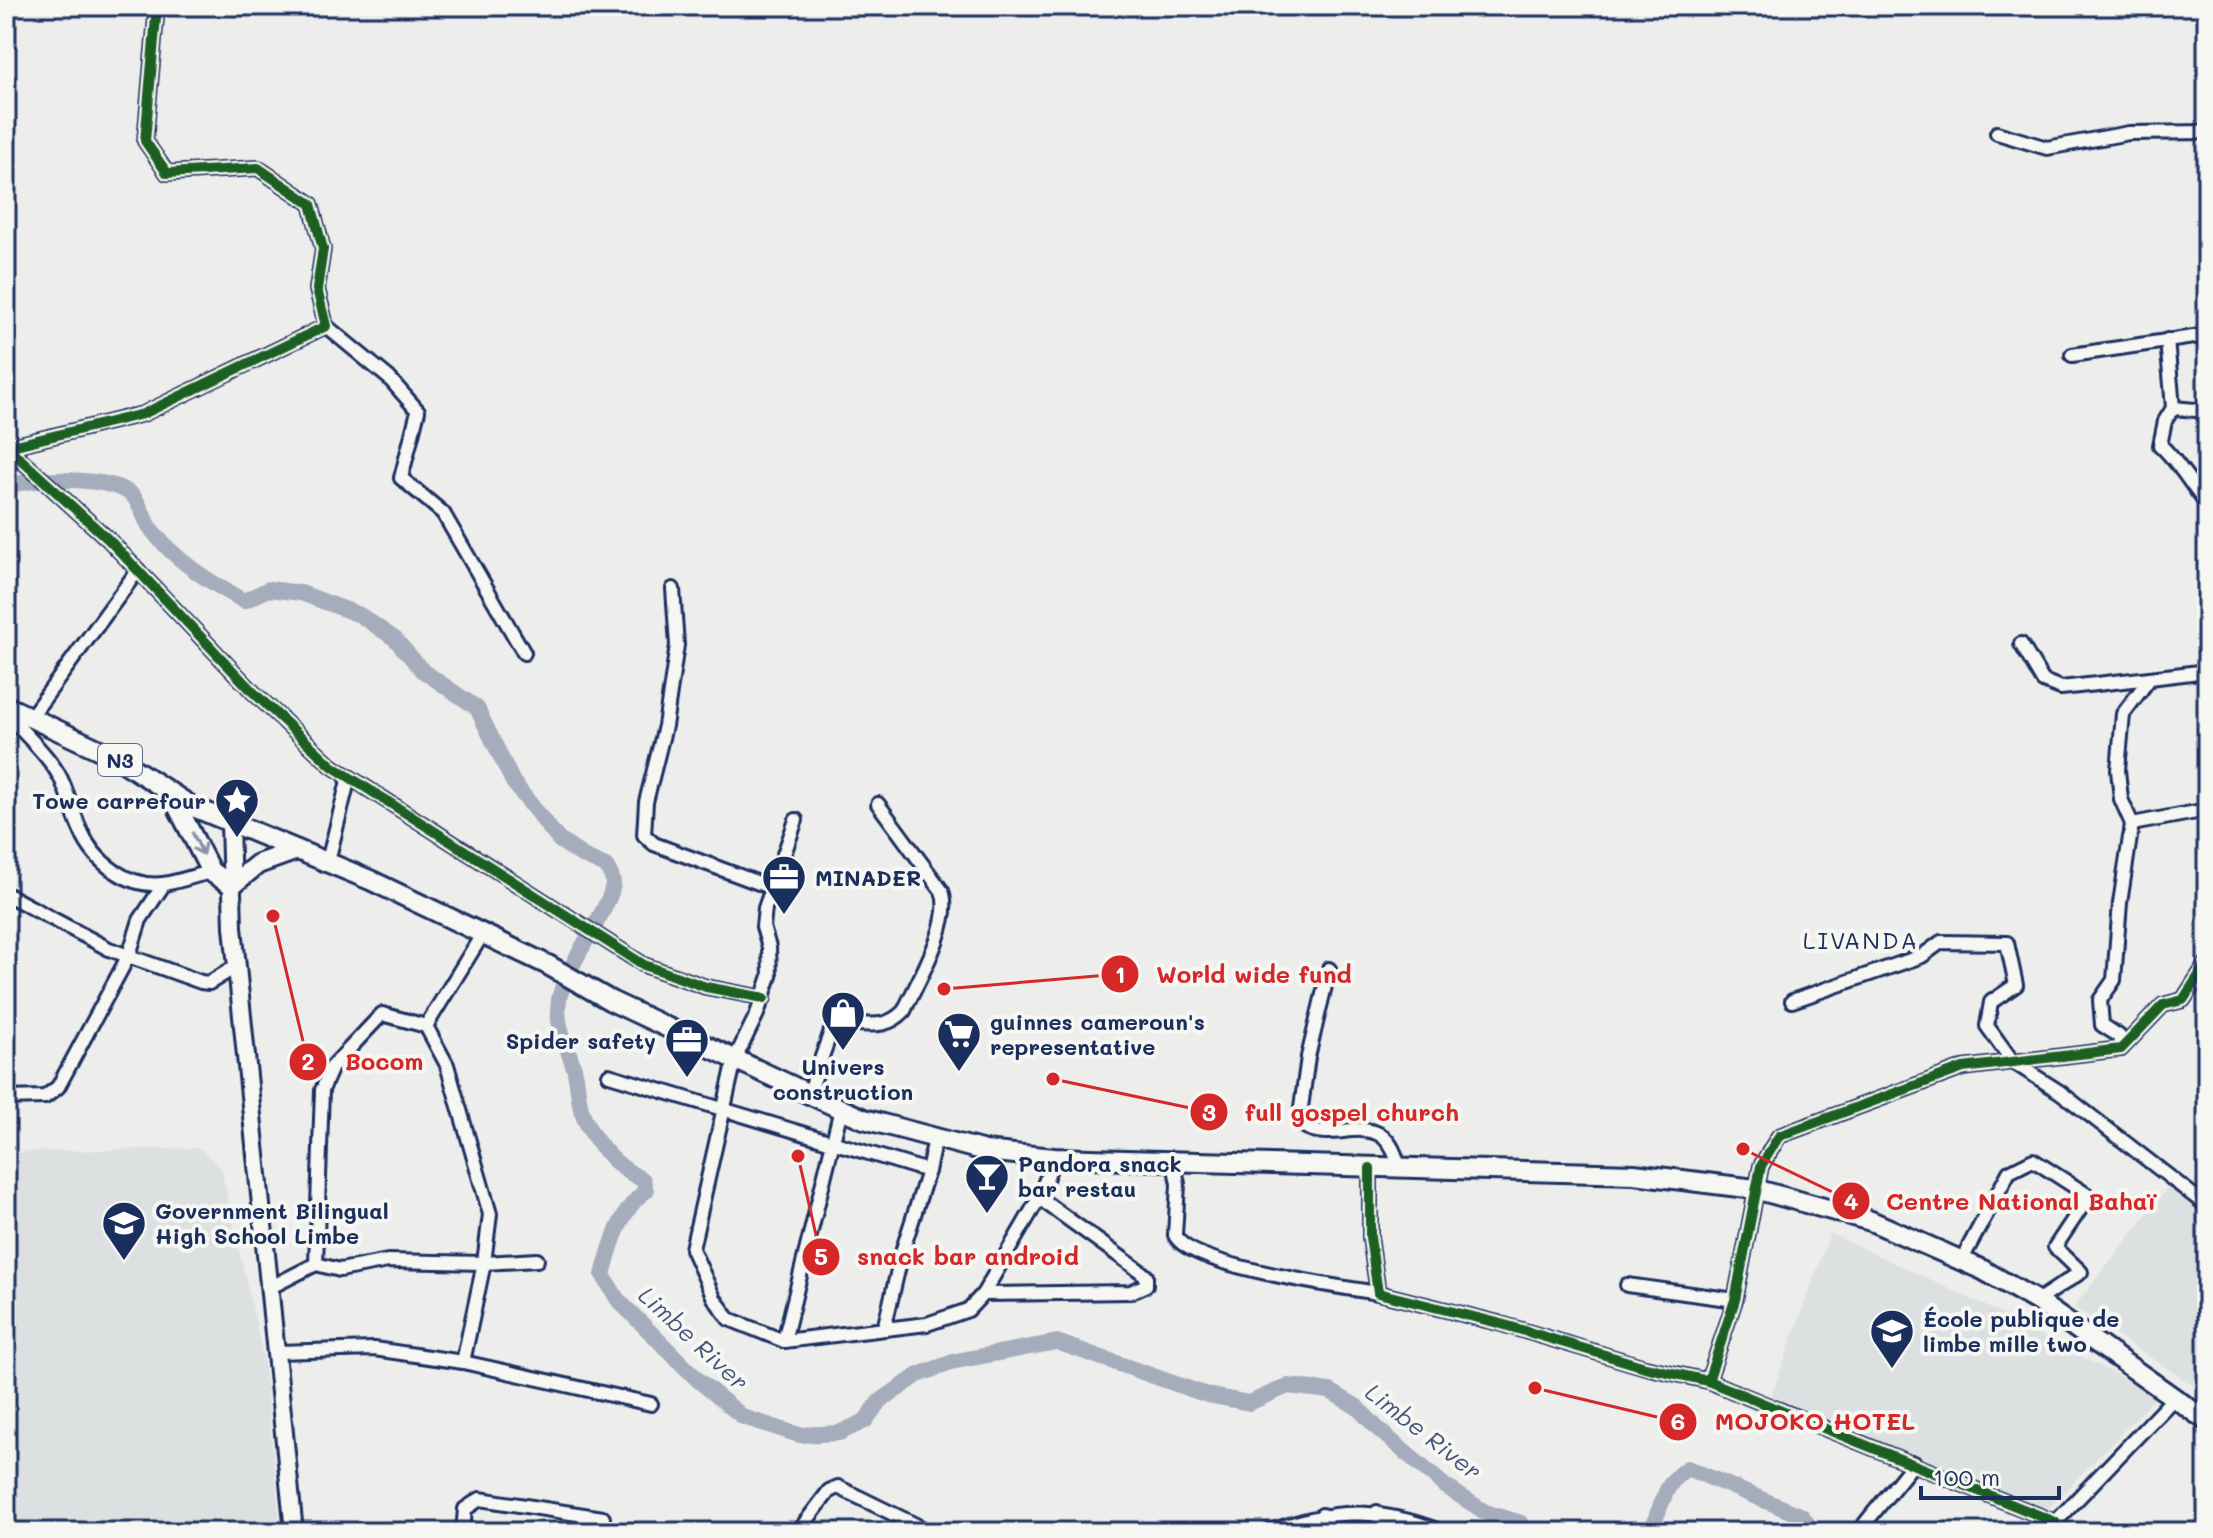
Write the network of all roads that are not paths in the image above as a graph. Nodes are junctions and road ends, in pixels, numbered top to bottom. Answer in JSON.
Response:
{"nodes":[{"id":1,"x":157,"y":6,"type":"edge"},
{"id":2,"x":2207,"y":132,"type":"edge"},
{"id":3,"x":1997,"y":133,"type":"dead end"},
{"id":4,"x":326,"y":326,"type":"junction"},
{"id":5,"x":2207,"y":335,"type":"edge"},
{"id":6,"x":2167,"y":340,"type":"junction"},
{"id":7,"x":2072,"y":355,"type":"dead end"},
{"id":8,"x":2173,"y":408,"type":"junction"},
{"id":9,"x":2207,"y":411,"type":"edge"},
{"id":10,"x":7,"y":446,"type":"edge"},
{"id":11,"x":2207,"y":504,"type":"edge"},
{"id":12,"x":138,"y":570,"type":"junction"},
{"id":13,"x":673,"y":589,"type":"dead end"},
{"id":14,"x":2021,"y":644,"type":"dead end"},
{"id":15,"x":524,"y":653,"type":"dead end"},
{"id":16,"x":2207,"y":671,"type":"edge"},
{"id":17,"x":2150,"y":678,"type":"junction"},
{"id":18,"x":6,"y":706,"type":"edge"},
{"id":19,"x":6,"y":713,"type":"edge"},
{"id":20,"x":32,"y":715,"type":"junction"},
{"id":21,"x":349,"y":777,"type":"junction"},
{"id":22,"x":172,"y":796,"type":"junction"},
{"id":23,"x":878,"y":804,"type":"dead end"},
{"id":24,"x":2207,"y":810,"type":"edge"},
{"id":25,"x":796,"y":820,"type":"dead end"},
{"id":26,"x":230,"y":823,"type":"junction"},
{"id":27,"x":2132,"y":824,"type":"junction"},
{"id":28,"x":297,"y":850,"type":"junction"},
{"id":29,"x":328,"y":861,"type":"junction"},
{"id":30,"x":211,"y":872,"type":"junction"},
{"id":31,"x":164,"y":884,"type":"junction"},
{"id":32,"x":232,"y":885,"type":"junction"},
{"id":33,"x":772,"y":888,"type":"junction"},
{"id":34,"x":6,"y":894,"type":"edge"},
{"id":35,"x":482,"y":935,"type":"junction"},
{"id":36,"x":129,"y":955,"type":"junction"},
{"id":37,"x":2207,"y":963,"type":"edge"},
{"id":38,"x":237,"y":966,"type":"junction"},
{"id":39,"x":1329,"y":969,"type":"dead end"},
{"id":40,"x":764,"y":998,"type":"junction"},
{"id":41,"x":1792,"y":1001,"type":"dead end"},
{"id":42,"x":426,"y":1026,"type":"junction"},
{"id":43,"x":2121,"y":1049,"type":"junction"},
{"id":44,"x":735,"y":1059,"type":"junction"},
{"id":45,"x":2013,"y":1062,"type":"junction"},
{"id":46,"x":609,"y":1075,"type":"dead end"},
{"id":47,"x":809,"y":1094,"type":"junction"},
{"id":48,"x":6,"y":1098,"type":"edge"},
{"id":49,"x":841,"y":1109,"type":"junction"},
{"id":50,"x":723,"y":1110,"type":"junction"},
{"id":51,"x":935,"y":1139,"type":"junction"},
{"id":52,"x":833,"y":1142,"type":"junction"},
{"id":53,"x":1054,"y":1158,"type":"junction"},
{"id":54,"x":1174,"y":1163,"type":"junction"},
{"id":55,"x":1370,"y":1168,"type":"junction"},
{"id":56,"x":1399,"y":1168,"type":"junction"},
{"id":57,"x":928,"y":1171,"type":"junction"},
{"id":58,"x":1755,"y":1189,"type":"junction"},
{"id":59,"x":1039,"y":1198,"type":"junction"},
{"id":60,"x":2206,"y":1202,"type":"edge"},
{"id":61,"x":537,"y":1260,"type":"dead end"},
{"id":62,"x":484,"y":1263,"type":"junction"},
{"id":63,"x":1960,"y":1263,"type":"junction"},
{"id":64,"x":316,"y":1264,"type":"junction"},
{"id":65,"x":1627,"y":1285,"type":"dead end"},
{"id":66,"x":269,"y":1288,"type":"junction"},
{"id":67,"x":1378,"y":1293,"type":"junction"},
{"id":68,"x":983,"y":1294,"type":"junction"},
{"id":69,"x":1735,"y":1300,"type":"junction"},
{"id":70,"x":2037,"y":1301,"type":"junction"},
{"id":71,"x":884,"y":1329,"type":"junction"},
{"id":72,"x":784,"y":1341,"type":"junction"},
{"id":73,"x":278,"y":1352,"type":"junction"},
{"id":74,"x":463,"y":1362,"type":"junction"},
{"id":75,"x":1708,"y":1381,"type":"junction"},
{"id":76,"x":2174,"y":1398,"type":"junction"},
{"id":77,"x":651,"y":1404,"type":"dead end"},
{"id":78,"x":2207,"y":1421,"type":"edge"},
{"id":79,"x":1914,"y":1463,"type":"junction"},
{"id":80,"x":1377,"y":1512,"type":"junction"},
{"id":81,"x":1322,"y":1515,"type":"junction"},
{"id":82,"x":603,"y":1518,"type":"dead end"},
{"id":83,"x":2051,"y":1527,"type":"edge"},
{"id":84,"x":1425,"y":1528,"type":"edge"},
{"id":85,"x":1274,"y":1531,"type":"edge"},
{"id":86,"x":294,"y":1532,"type":"edge"},
{"id":87,"x":463,"y":1532,"type":"edge"},
{"id":88,"x":798,"y":1532,"type":"edge"},
{"id":89,"x":930,"y":1532,"type":"edge"},
{"id":90,"x":1329,"y":1532,"type":"edge"},
{"id":91,"x":1384,"y":1532,"type":"edge"},
{"id":92,"x":1442,"y":1532,"type":"edge"},
{"id":93,"x":1858,"y":1532,"type":"edge"}],
"edges":[{"from":1,"to":4,"type":"street"},
{"from":2,"to":3,"type":"street"},
{"from":4,"to":10,"type":"street"},
{"from":4,"to":15,"type":"street"},
{"from":5,"to":6,"type":"street"},
{"from":6,"to":7,"type":"street"},
{"from":6,"to":8,"type":"street"},
{"from":8,"to":9,"type":"street"},
{"from":8,"to":11,"type":"street"},
{"from":10,"to":12,"type":"street"},
{"from":12,"to":20,"type":"street"},
{"from":12,"to":21,"type":"street"},
{"from":13,"to":33,"type":"street"},
{"from":14,"to":17,"type":"street"},
{"from":16,"to":17,"type":"street"},
{"from":17,"to":27,"type":"street"},
{"from":18,"to":20,"type":"highway","number":"N3"},
{"from":19,"to":31,"type":"street"},
{"from":20,"to":22,"type":"highway","number":"N3"},
{"from":21,"to":29,"type":"street"},
{"from":21,"to":40,"type":"street"},
{"from":22,"to":26,"type":"highway","number":"N3"},
{"from":22,"to":30,"type":"highway","one_way":true},
{"from":23,"to":47,"type":"street"},
{"from":24,"to":27,"type":"street"},
{"from":25,"to":33,"type":"street"},
{"from":26,"to":28,"type":"highway"},
{"from":26,"to":32,"type":"main road"},
{"from":27,"to":43,"type":"street"},
{"from":28,"to":29,"type":"highway"},
{"from":28,"to":32,"type":"highway"},
{"from":29,"to":35,"type":"highway"},
{"from":30,"to":31,"type":"street"},
{"from":30,"to":32,"type":"highway"},
{"from":31,"to":36,"type":"street"},
{"from":32,"to":38,"type":"main road"},
{"from":33,"to":40,"type":"street"},
{"from":34,"to":36,"type":"street"},
{"from":35,"to":42,"type":"street"},
{"from":35,"to":44,"type":"highway"},
{"from":36,"to":38,"type":"street"},
{"from":36,"to":48,"type":"street"},
{"from":37,"to":43,"type":"street"},
{"from":38,"to":66,"type":"main road"},
{"from":39,"to":56,"type":"street"},
{"from":40,"to":44,"type":"street"},
{"from":41,"to":45,"type":"street"},
{"from":42,"to":62,"type":"street"},
{"from":42,"to":64,"type":"street"},
{"from":43,"to":45,"type":"street"},
{"from":44,"to":47,"type":"highway"},
{"from":44,"to":50,"type":"street"},
{"from":45,"to":58,"type":"street"},
{"from":45,"to":60,"type":"street"},
{"from":46,"to":50,"type":"street"},
{"from":47,"to":49,"type":"highway"},
{"from":49,"to":51,"type":"highway"},
{"from":49,"to":52,"type":"street"},
{"from":50,"to":52,"type":"street"},
{"from":50,"to":72,"type":"street"},
{"from":51,"to":53,"type":"highway"},
{"from":51,"to":57,"type":"street"},
{"from":52,"to":57,"type":"street"},
{"from":52,"to":72,"type":"street"},
{"from":53,"to":54,"type":"highway"},
{"from":53,"to":59,"type":"street"},
{"from":54,"to":55,"type":"highway"},
{"from":54,"to":67,"type":"street"},
{"from":55,"to":56,"type":"highway"},
{"from":55,"to":67,"type":"street"},
{"from":56,"to":58,"type":"highway"},
{"from":57,"to":71,"type":"street"},
{"from":58,"to":63,"type":"highway"},
{"from":58,"to":69,"type":"street"},
{"from":59,"to":68,"type":"street"},
{"from":59,"to":68,"type":"street"},
{"from":61,"to":62,"type":"street"},
{"from":62,"to":64,"type":"street"},
{"from":62,"to":74,"type":"street"},
{"from":63,"to":70,"type":"highway"},
{"from":63,"to":70,"type":"street"},
{"from":64,"to":66,"type":"street"},
{"from":65,"to":69,"type":"street"},
{"from":66,"to":73,"type":"main road"},
{"from":67,"to":75,"type":"street"},
{"from":68,"to":71,"type":"street"},
{"from":69,"to":75,"type":"street"},
{"from":70,"to":76,"type":"highway"},
{"from":71,"to":72,"type":"street"},
{"from":73,"to":74,"type":"street"},
{"from":73,"to":86,"type":"main road"},
{"from":74,"to":77,"type":"street"},
{"from":75,"to":79,"type":"street"},
{"from":76,"to":78,"type":"highway"},
{"from":76,"to":83,"type":"street"},
{"from":79,"to":83,"type":"street"},
{"from":79,"to":93,"type":"street"},
{"from":80,"to":81,"type":"street"},
{"from":80,"to":84,"type":"street"},
{"from":80,"to":91,"type":"street"},
{"from":81,"to":85,"type":"street"},
{"from":81,"to":90,"type":"street"},
{"from":82,"to":87,"type":"street"},
{"from":84,"to":92,"type":"street"},
{"from":88,"to":89,"type":"street"}]}
